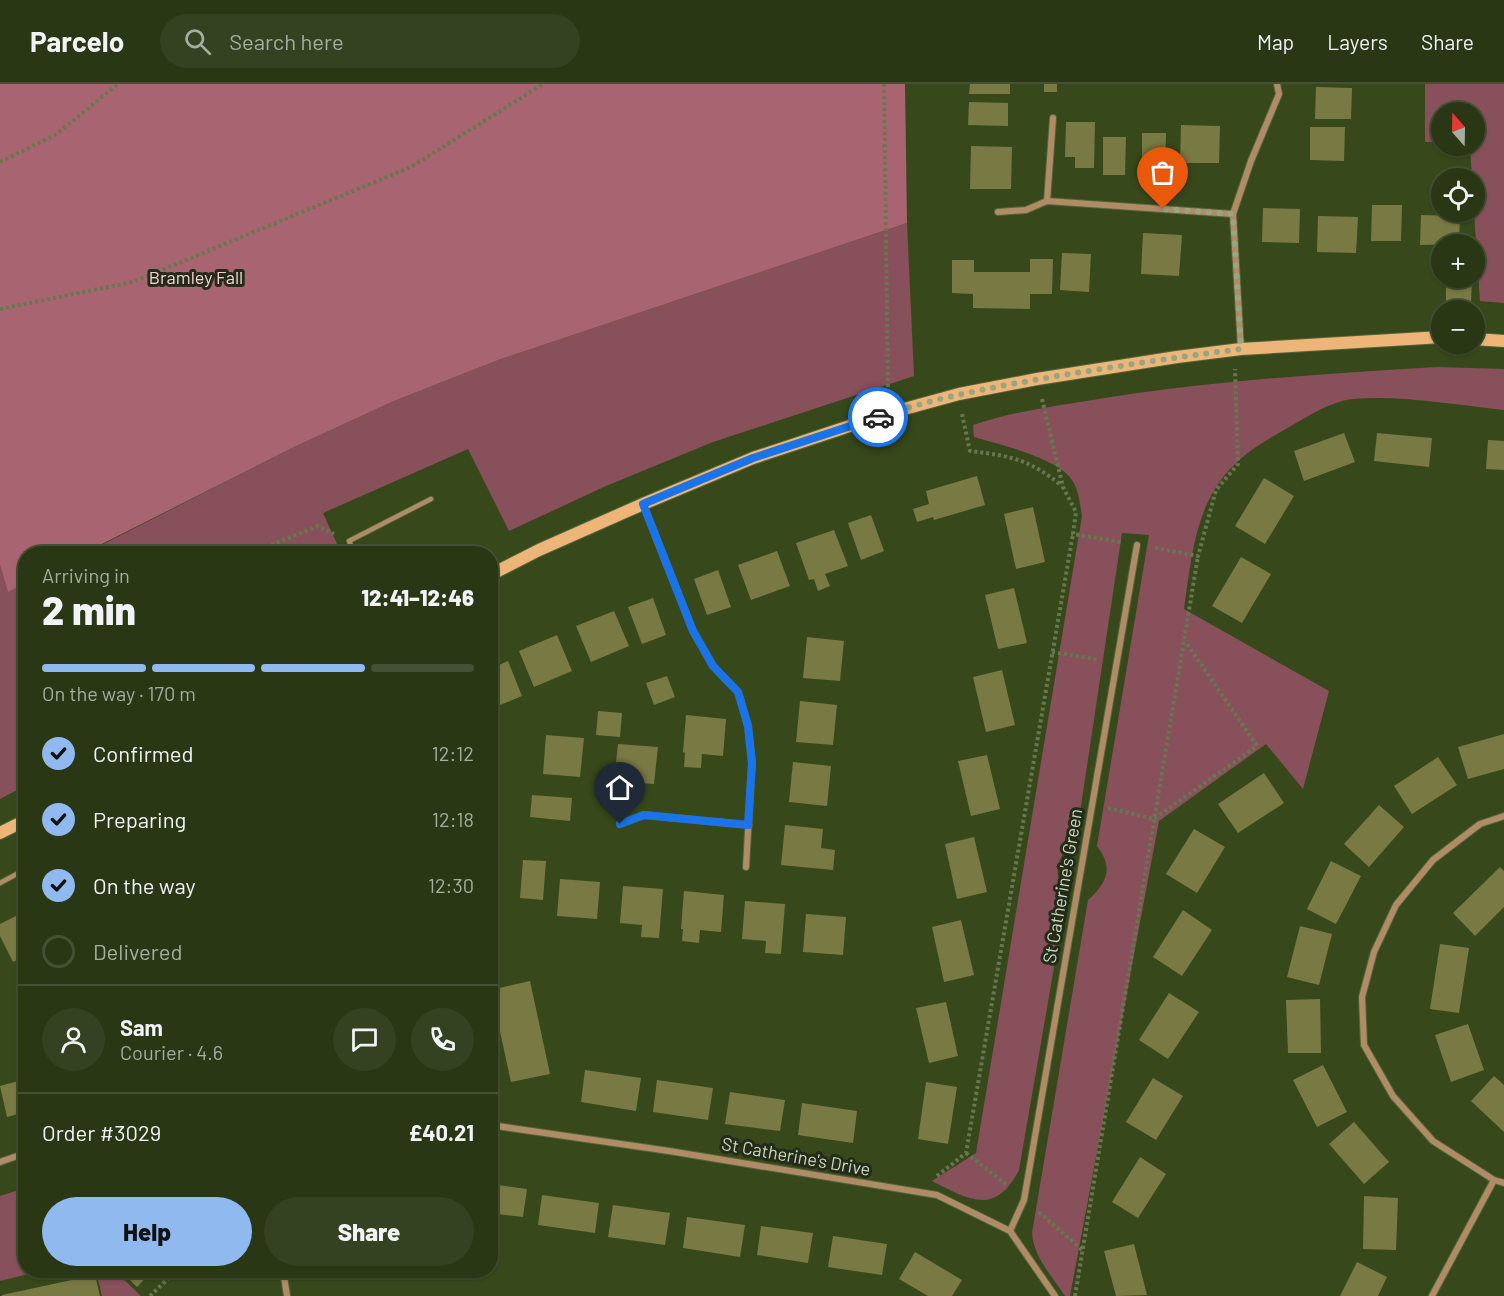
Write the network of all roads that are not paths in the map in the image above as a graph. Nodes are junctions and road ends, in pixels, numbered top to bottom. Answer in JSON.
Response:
{"nodes":[{"id":1,"x":1277,"y":84,"type":"edge"},
{"id":2,"x":1053,"y":118,"type":"dead end"},
{"id":3,"x":1047,"y":201,"type":"junction"},
{"id":4,"x":998,"y":212,"type":"dead end"},
{"id":5,"x":1233,"y":214,"type":"junction"},
{"id":6,"x":1431,"y":338,"type":"edge"},
{"id":7,"x":1485,"y":340,"type":"edge"},
{"id":8,"x":1504,"y":341,"type":"edge"},
{"id":9,"x":1238,"y":350,"type":"junction"},
{"id":10,"x":431,"y":499,"type":"dead end"},
{"id":11,"x":643,"y":504,"type":"junction"},
{"id":12,"x":1137,"y":545,"type":"road end"},
{"id":13,"x":352,"y":546,"type":"edge"},
{"id":14,"x":498,"y":571,"type":"edge"},
{"id":15,"x":1504,"y":816,"type":"edge"},
{"id":16,"x":18,"y":824,"type":"edge"},
{"id":17,"x":620,"y":824,"type":"dead end"},
{"id":18,"x":748,"y":825,"type":"junction"},
{"id":19,"x":0,"y":833,"type":"edge"},
{"id":20,"x":746,"y":867,"type":"dead end"},
{"id":21,"x":18,"y":873,"type":"edge"},
{"id":22,"x":0,"y":883,"type":"edge"},
{"id":23,"x":498,"y":1124,"type":"edge"},
{"id":24,"x":18,"y":1156,"type":"edge"},
{"id":25,"x":0,"y":1162,"type":"edge"},
{"id":26,"x":1494,"y":1180,"type":"junction"},
{"id":27,"x":1504,"y":1183,"type":"edge"},
{"id":28,"x":1010,"y":1231,"type":"junction"},
{"id":29,"x":284,"y":1278,"type":"edge"},
{"id":30,"x":287,"y":1296,"type":"edge"},
{"id":31,"x":1055,"y":1296,"type":"edge"},
{"id":32,"x":1432,"y":1296,"type":"edge"}],
"edges":[{"from":1,"to":5,"type":"street"},
{"from":2,"to":3,"type":"street"},
{"from":3,"to":4,"type":"street"},
{"from":3,"to":5,"type":"street"},
{"from":5,"to":9,"type":"street"},
{"from":6,"to":9,"type":"main road"},
{"from":7,"to":8,"type":"main road"},
{"from":9,"to":11,"type":"main road"},
{"from":10,"to":13,"type":"lane"},
{"from":11,"to":14,"type":"main road"},
{"from":11,"to":18,"type":"street"},
{"from":12,"to":28,"type":"street","name":"St Catherine's Green"},
{"from":15,"to":26,"type":"street"},
{"from":16,"to":19,"type":"main road"},
{"from":17,"to":18,"type":"street"},
{"from":18,"to":20,"type":"street"},
{"from":21,"to":22,"type":"lane"},
{"from":23,"to":28,"type":"street","name":"St Catherine's Drive"},
{"from":24,"to":25,"type":"street"},
{"from":26,"to":27,"type":"street"},
{"from":26,"to":32,"type":"street"},
{"from":28,"to":31,"type":"street","name":"St Catherine's Drive"},
{"from":29,"to":30,"type":"street"}]}
